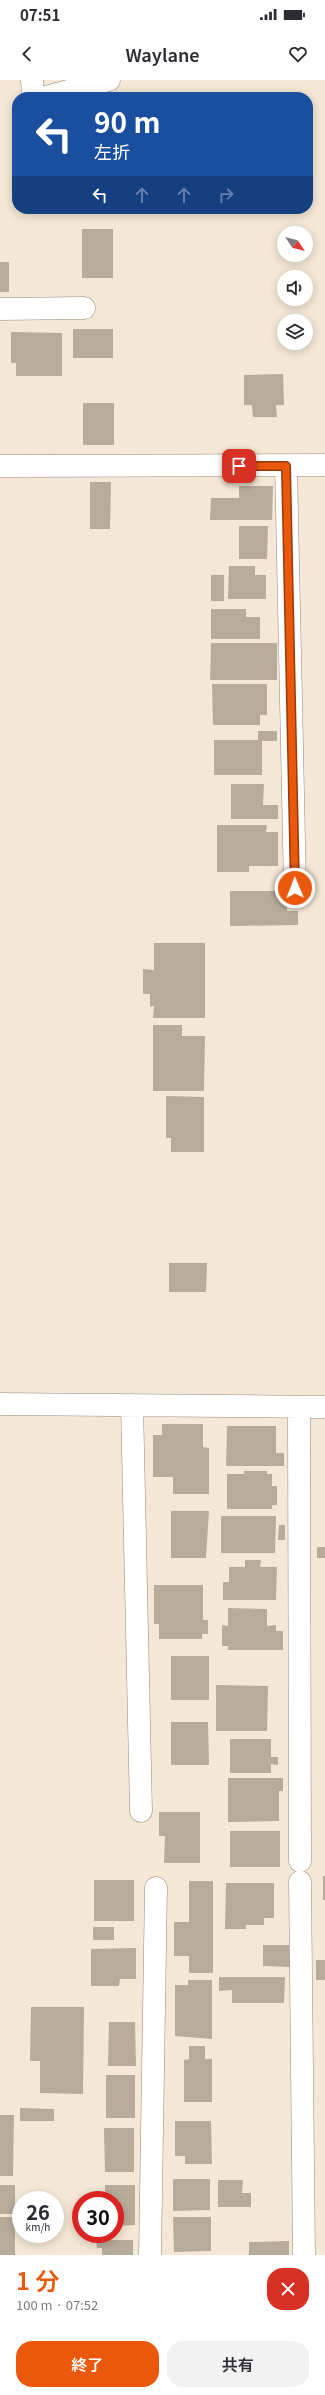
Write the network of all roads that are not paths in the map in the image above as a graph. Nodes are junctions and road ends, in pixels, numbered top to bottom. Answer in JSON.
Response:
{"nodes":[{"id":1,"x":32,"y":80,"type":"edge"},
{"id":2,"x":109,"y":80,"type":"edge"},
{"id":3,"x":33,"y":92,"type":"edge"},
{"id":4,"x":65,"y":92,"type":"edge"},
{"id":5,"x":84,"y":308,"type":"dead end"},
{"id":6,"x":0,"y":309,"type":"edge"},
{"id":7,"x":325,"y":465,"type":"edge"},
{"id":8,"x":0,"y":466,"type":"edge"},
{"id":9,"x":286,"y":466,"type":"junction"},
{"id":10,"x":295,"y":888,"type":"dead end"},
{"id":11,"x":0,"y":1404,"type":"edge"},
{"id":12,"x":132,"y":1405,"type":"junction"},
{"id":13,"x":325,"y":1407,"type":"edge"},
{"id":14,"x":299,"y":1408,"type":"junction"},
{"id":15,"x":141,"y":1811,"type":"dead end"},
{"id":16,"x":156,"y":1888,"type":"dead end"},
{"id":17,"x":150,"y":2255,"type":"edge"},
{"id":18,"x":304,"y":2255,"type":"edge"}],
"edges":[{"from":1,"to":3,"type":"street"},
{"from":2,"to":4,"type":"street"},
{"from":5,"to":6,"type":"street"},
{"from":7,"to":9,"type":"street"},
{"from":8,"to":9,"type":"street"},
{"from":9,"to":10,"type":"street"},
{"from":11,"to":12,"type":"street"},
{"from":12,"to":14,"type":"street"},
{"from":12,"to":15,"type":"street"},
{"from":13,"to":14,"type":"street"},
{"from":14,"to":18,"type":"street"},
{"from":16,"to":17,"type":"street"}]}
